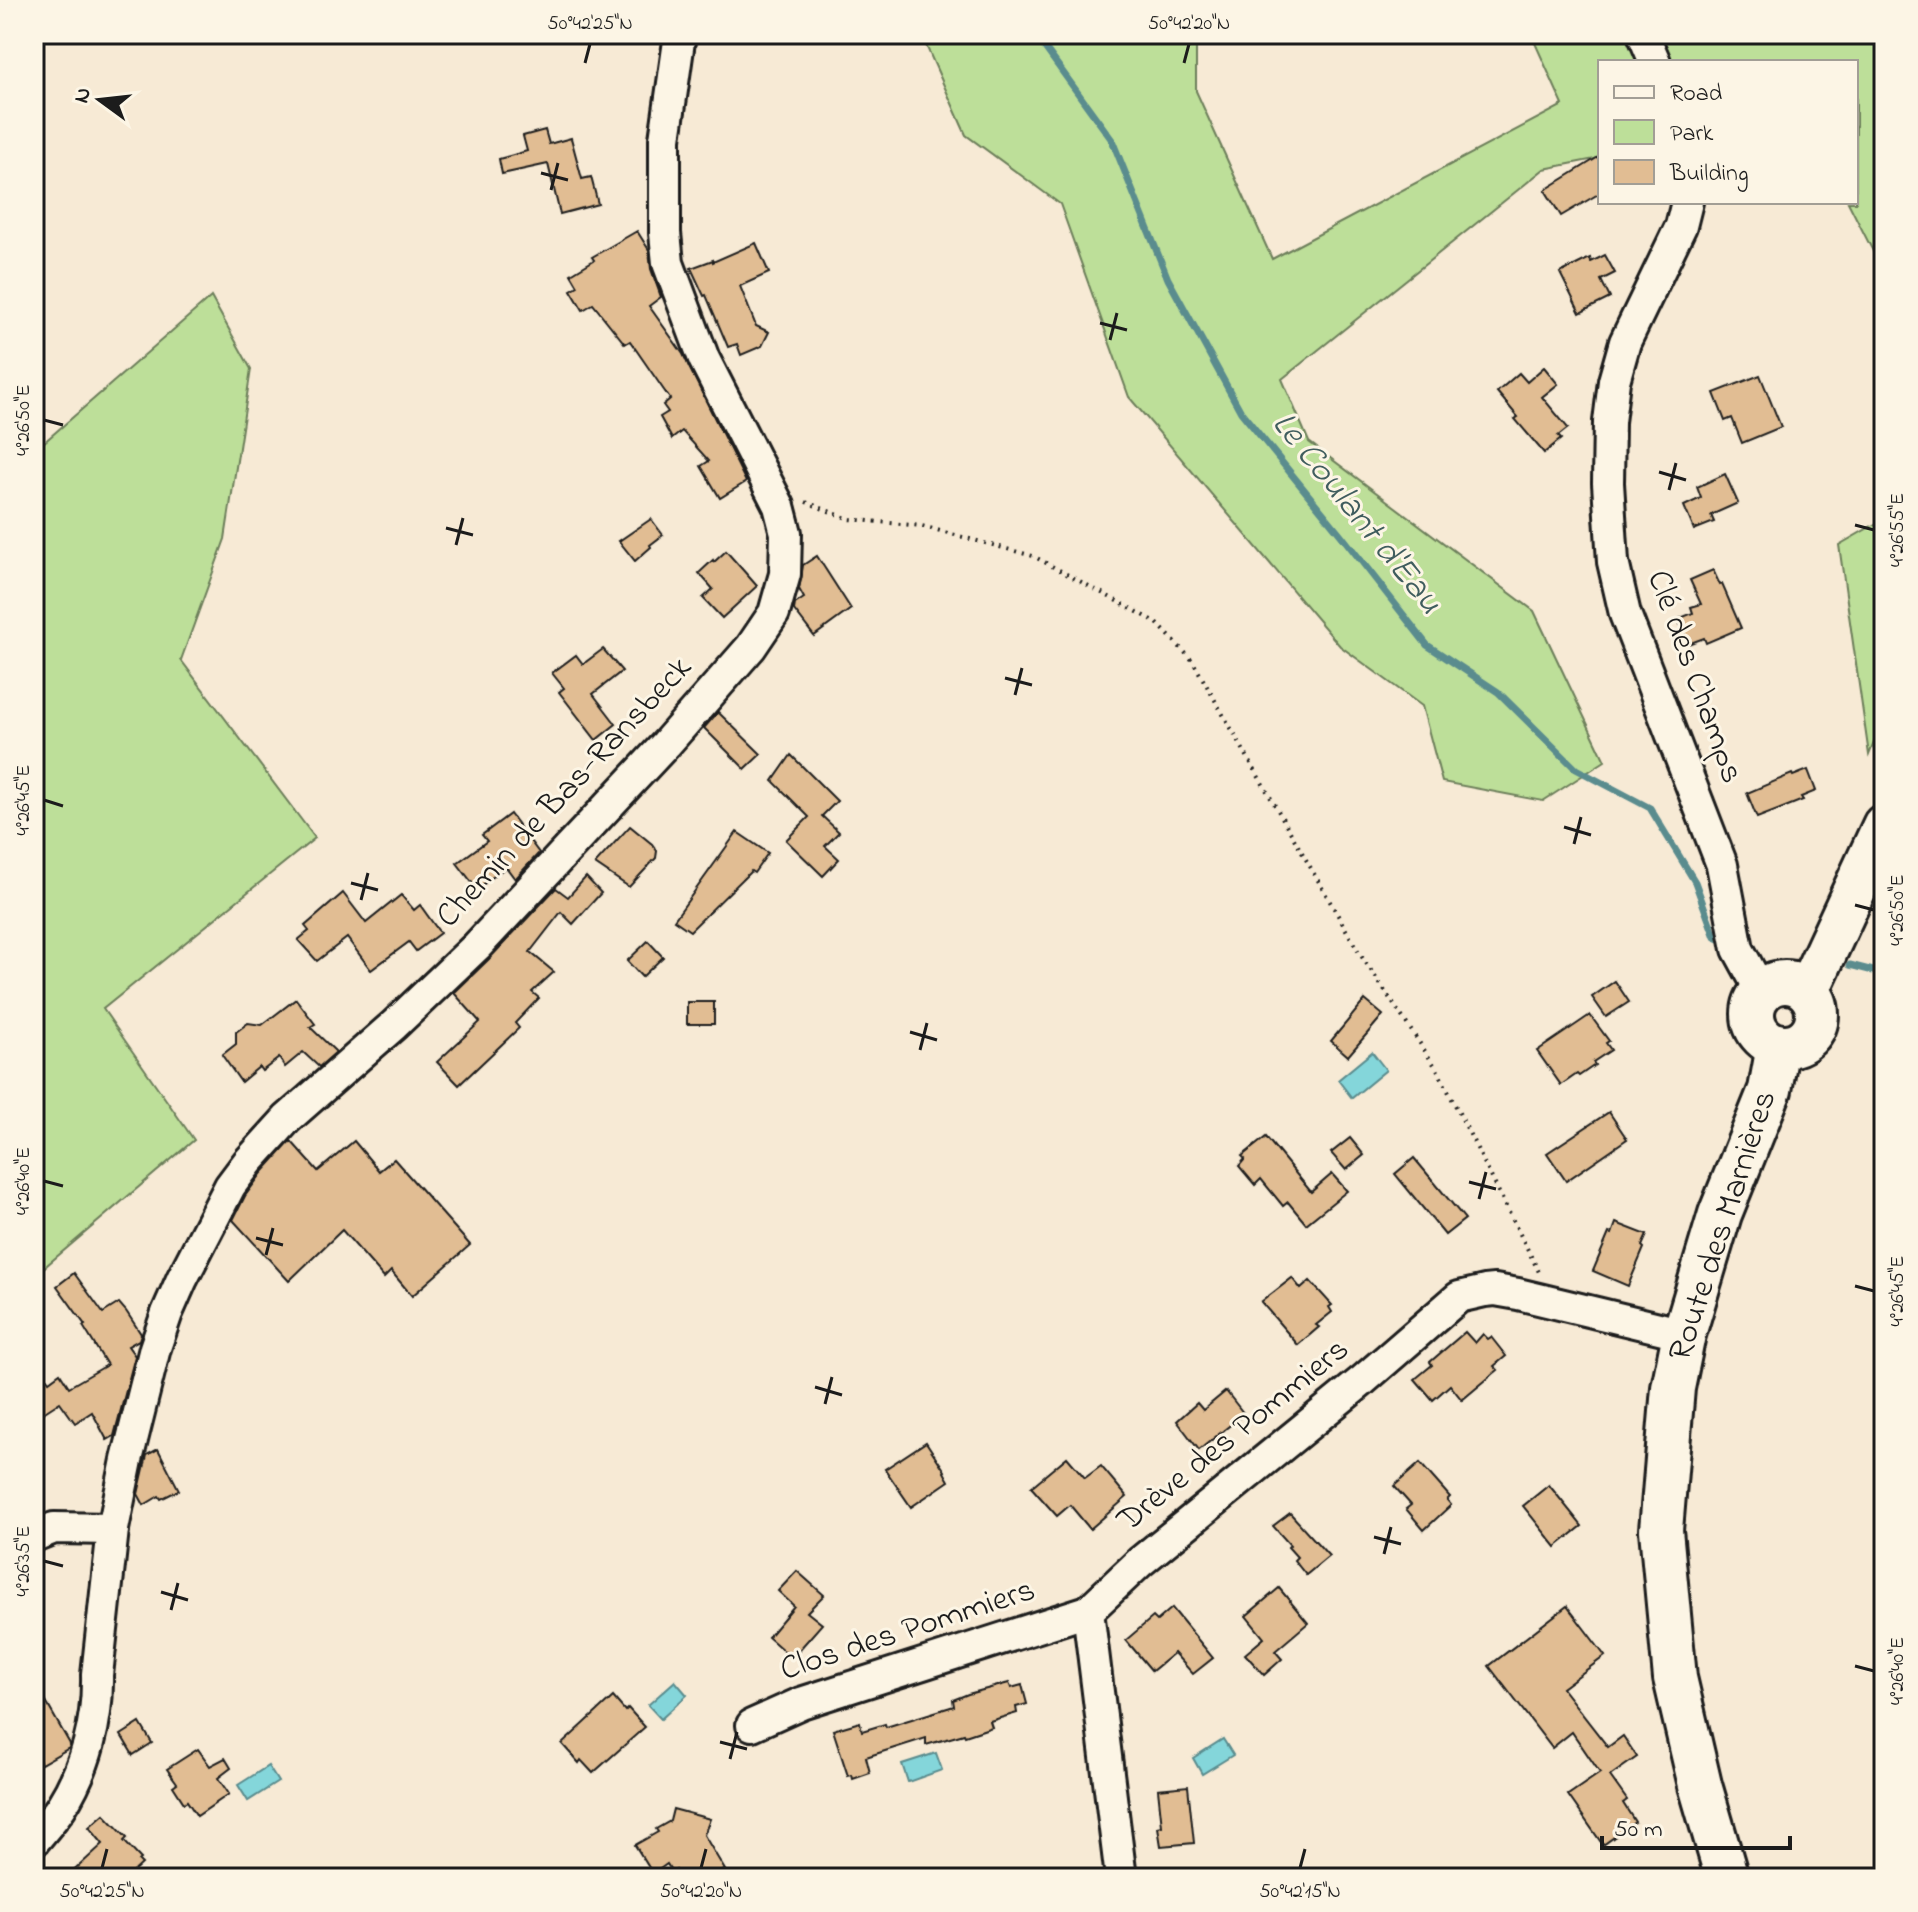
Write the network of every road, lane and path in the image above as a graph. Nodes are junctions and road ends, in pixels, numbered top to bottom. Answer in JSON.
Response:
{"nodes":[{"id":1,"x":680,"y":34,"type":"edge"},
{"id":2,"x":1643,"y":34,"type":"edge"},
{"id":3,"x":1654,"y":60,"type":"edge"},
{"id":4,"x":1686,"y":204,"type":"edge"},
{"id":5,"x":779,"y":506,"type":"junction"},
{"id":6,"x":1884,"y":826,"type":"edge"},
{"id":7,"x":1808,"y":990,"type":"junction"},
{"id":8,"x":1761,"y":991,"type":"junction"},
{"id":9,"x":1778,"y":1046,"type":"junction"},
{"id":10,"x":1555,"y":1303,"type":"junction"},
{"id":11,"x":1684,"y":1334,"type":"junction"},
{"id":12,"x":113,"y":1529,"type":"junction"},
{"id":13,"x":34,"y":1536,"type":"edge"},
{"id":14,"x":1088,"y":1611,"type":"junction"},
{"id":15,"x":752,"y":1725,"type":"dead end"},
{"id":16,"x":34,"y":1841,"type":"edge"},
{"id":17,"x":1121,"y":1878,"type":"edge"},
{"id":18,"x":1727,"y":1878,"type":"edge"}],
"edges":[{"from":1,"to":5,"type":"street","name":"Chemin de Bas-Ransbeck"},
{"from":2,"to":3,"type":"street"},
{"from":4,"to":8,"type":"street","name":"Clé des Champs"},
{"from":5,"to":10,"type":"path"},
{"from":5,"to":12,"type":"street","name":"Chemin de Bas-Ransbeck"},
{"from":6,"to":7,"type":"street"},
{"from":7,"to":8,"type":"street"},
{"from":7,"to":9,"type":"street","name":"Route des Marnières"},
{"from":8,"to":9,"type":"street","name":"Route des Marnières"},
{"from":9,"to":11,"type":"street","name":"Route des Marnières"},
{"from":10,"to":11,"type":"street","name":"Drève des Pommiers"},
{"from":10,"to":14,"type":"street","name":"Drève des Pommiers"},
{"from":11,"to":18,"type":"street","name":"Route des Marnières"},
{"from":12,"to":13,"type":"street"},
{"from":12,"to":16,"type":"street","name":"Chemin de Bas-Ransbeck"},
{"from":14,"to":15,"type":"street","name":"Clos des Pommiers"},
{"from":14,"to":17,"type":"street"}]}
